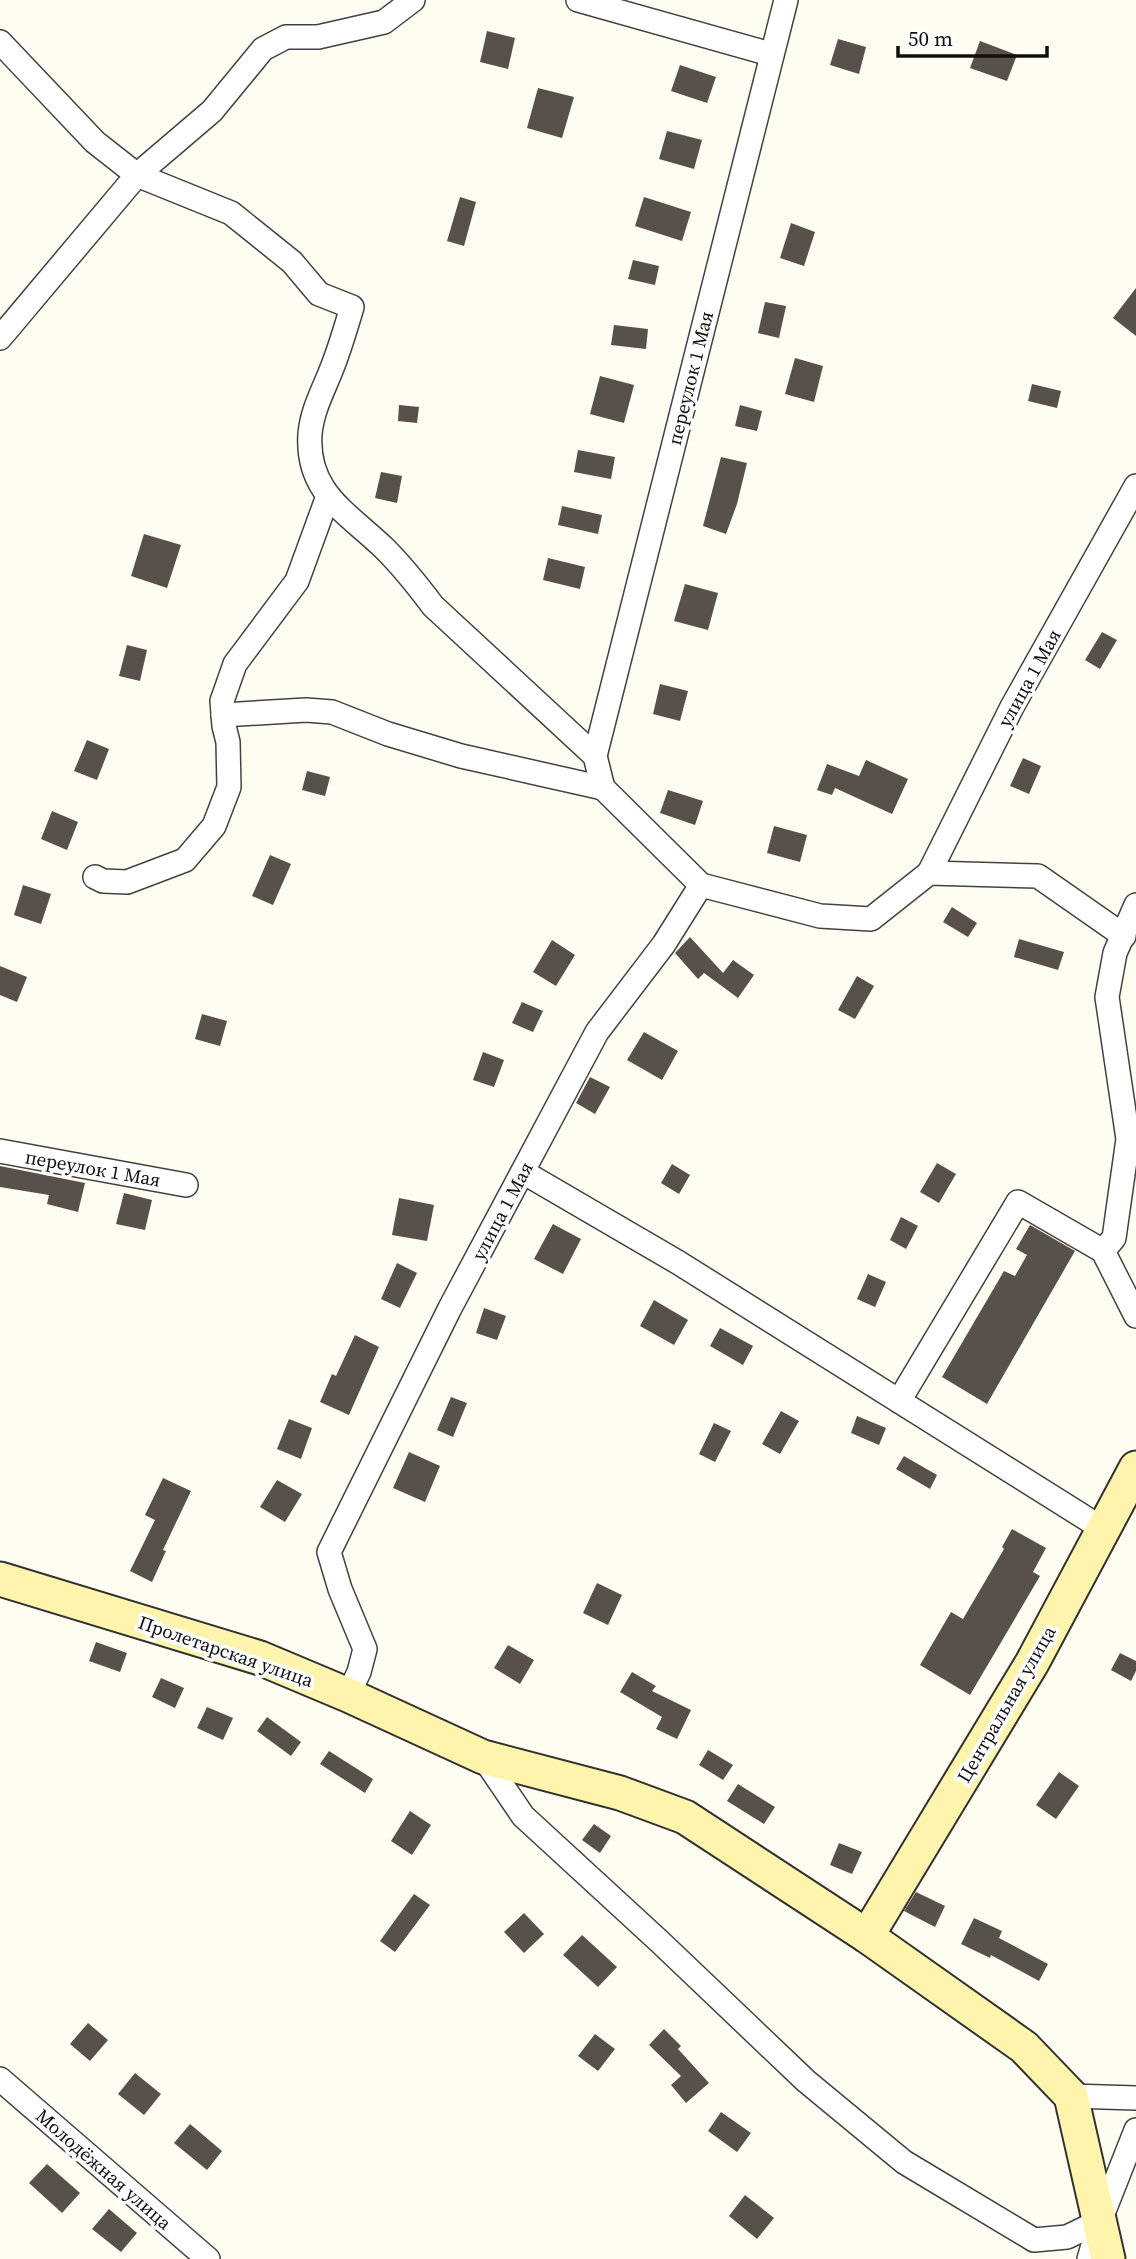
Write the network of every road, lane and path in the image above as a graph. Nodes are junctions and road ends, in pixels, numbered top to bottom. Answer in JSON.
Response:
{"nodes":[{"id":1,"x":413,"y":0,"type":"edge"},
{"id":2,"x":578,"y":0,"type":"edge"},
{"id":3,"x":786,"y":0,"type":"edge"},
{"id":4,"x":0,"y":42,"type":"edge"},
{"id":5,"x":771,"y":54,"type":"junction"},
{"id":6,"x":137,"y":175,"type":"junction"},
{"id":7,"x":0,"y":338,"type":"edge"},
{"id":8,"x":1136,"y":486,"type":"edge"},
{"id":9,"x":328,"y":496,"type":"junction"},
{"id":10,"x":222,"y":715,"type":"junction"},
{"id":11,"x":595,"y":756,"type":"junction"},
{"id":12,"x":603,"y":788,"type":"junction"},
{"id":13,"x":929,"y":873,"type":"junction"},
{"id":14,"x":95,"y":877,"type":"dead end"},
{"id":15,"x":701,"y":885,"type":"junction"},
{"id":16,"x":1136,"y":905,"type":"edge"},
{"id":17,"x":1124,"y":936,"type":"junction"},
{"id":18,"x":0,"y":1151,"type":"edge"},
{"id":19,"x":523,"y":1172,"type":"junction"},
{"id":20,"x":186,"y":1185,"type":"dead end"},
{"id":21,"x":1103,"y":1251,"type":"junction"},
{"id":22,"x":1136,"y":1316,"type":"edge"},
{"id":23,"x":899,"y":1401,"type":"junction"},
{"id":24,"x":1136,"y":1468,"type":"edge"},
{"id":25,"x":1104,"y":1529,"type":"junction"},
{"id":26,"x":0,"y":1580,"type":"edge"},
{"id":27,"x":348,"y":1695,"type":"junction"},
{"id":28,"x":483,"y":1757,"type":"junction"},
{"id":29,"x":867,"y":1936,"type":"junction"},
{"id":30,"x":0,"y":2079,"type":"edge"},
{"id":31,"x":1071,"y":2096,"type":"junction"},
{"id":32,"x":1136,"y":2098,"type":"edge"},
{"id":33,"x":1136,"y":2130,"type":"edge"},
{"id":34,"x":1100,"y":2221,"type":"junction"},
{"id":35,"x":208,"y":2259,"type":"edge"},
{"id":36,"x":1089,"y":2259,"type":"edge"},
{"id":37,"x":1108,"y":2259,"type":"edge"}],
"edges":[{"from":1,"to":6,"type":"street"},
{"from":2,"to":5,"type":"street"},
{"from":3,"to":5,"type":"street","name":"переулок 1 Мая"},
{"from":4,"to":6,"type":"street"},
{"from":5,"to":11,"type":"street","name":"переулок 1 Мая"},
{"from":6,"to":7,"type":"street"},
{"from":6,"to":9,"type":"street"},
{"from":8,"to":13,"type":"street","name":"улица 1 Мая"},
{"from":9,"to":10,"type":"street"},
{"from":9,"to":11,"type":"street"},
{"from":10,"to":12,"type":"street"},
{"from":10,"to":14,"type":"street"},
{"from":11,"to":12,"type":"street"},
{"from":12,"to":15,"type":"street"},
{"from":13,"to":15,"type":"street"},
{"from":13,"to":17,"type":"street"},
{"from":15,"to":19,"type":"street","name":"улица 1 Мая"},
{"from":16,"to":17,"type":"street"},
{"from":17,"to":21,"type":"street"},
{"from":18,"to":20,"type":"street","name":"переулок 1 Мая"},
{"from":19,"to":23,"type":"street"},
{"from":19,"to":27,"type":"street","name":"улица 1 Мая"},
{"from":21,"to":22,"type":"street"},
{"from":21,"to":23,"type":"street"},
{"from":23,"to":25,"type":"street"},
{"from":24,"to":25,"type":"street","name":"Центральная улица"},
{"from":25,"to":29,"type":"street","name":"Центральная улица"},
{"from":26,"to":27,"type":"street","name":"Пролетарская улица"},
{"from":27,"to":28,"type":"street","name":"Пролетарская улица"},
{"from":28,"to":29,"type":"street"},
{"from":28,"to":34,"type":"street"},
{"from":29,"to":31,"type":"street"},
{"from":30,"to":35,"type":"street","name":"Молодёжная улица"},
{"from":31,"to":32,"type":"street"},
{"from":31,"to":34,"type":"street"},
{"from":33,"to":34,"type":"street"},
{"from":34,"to":36,"type":"street"},
{"from":34,"to":37,"type":"street"}]}
